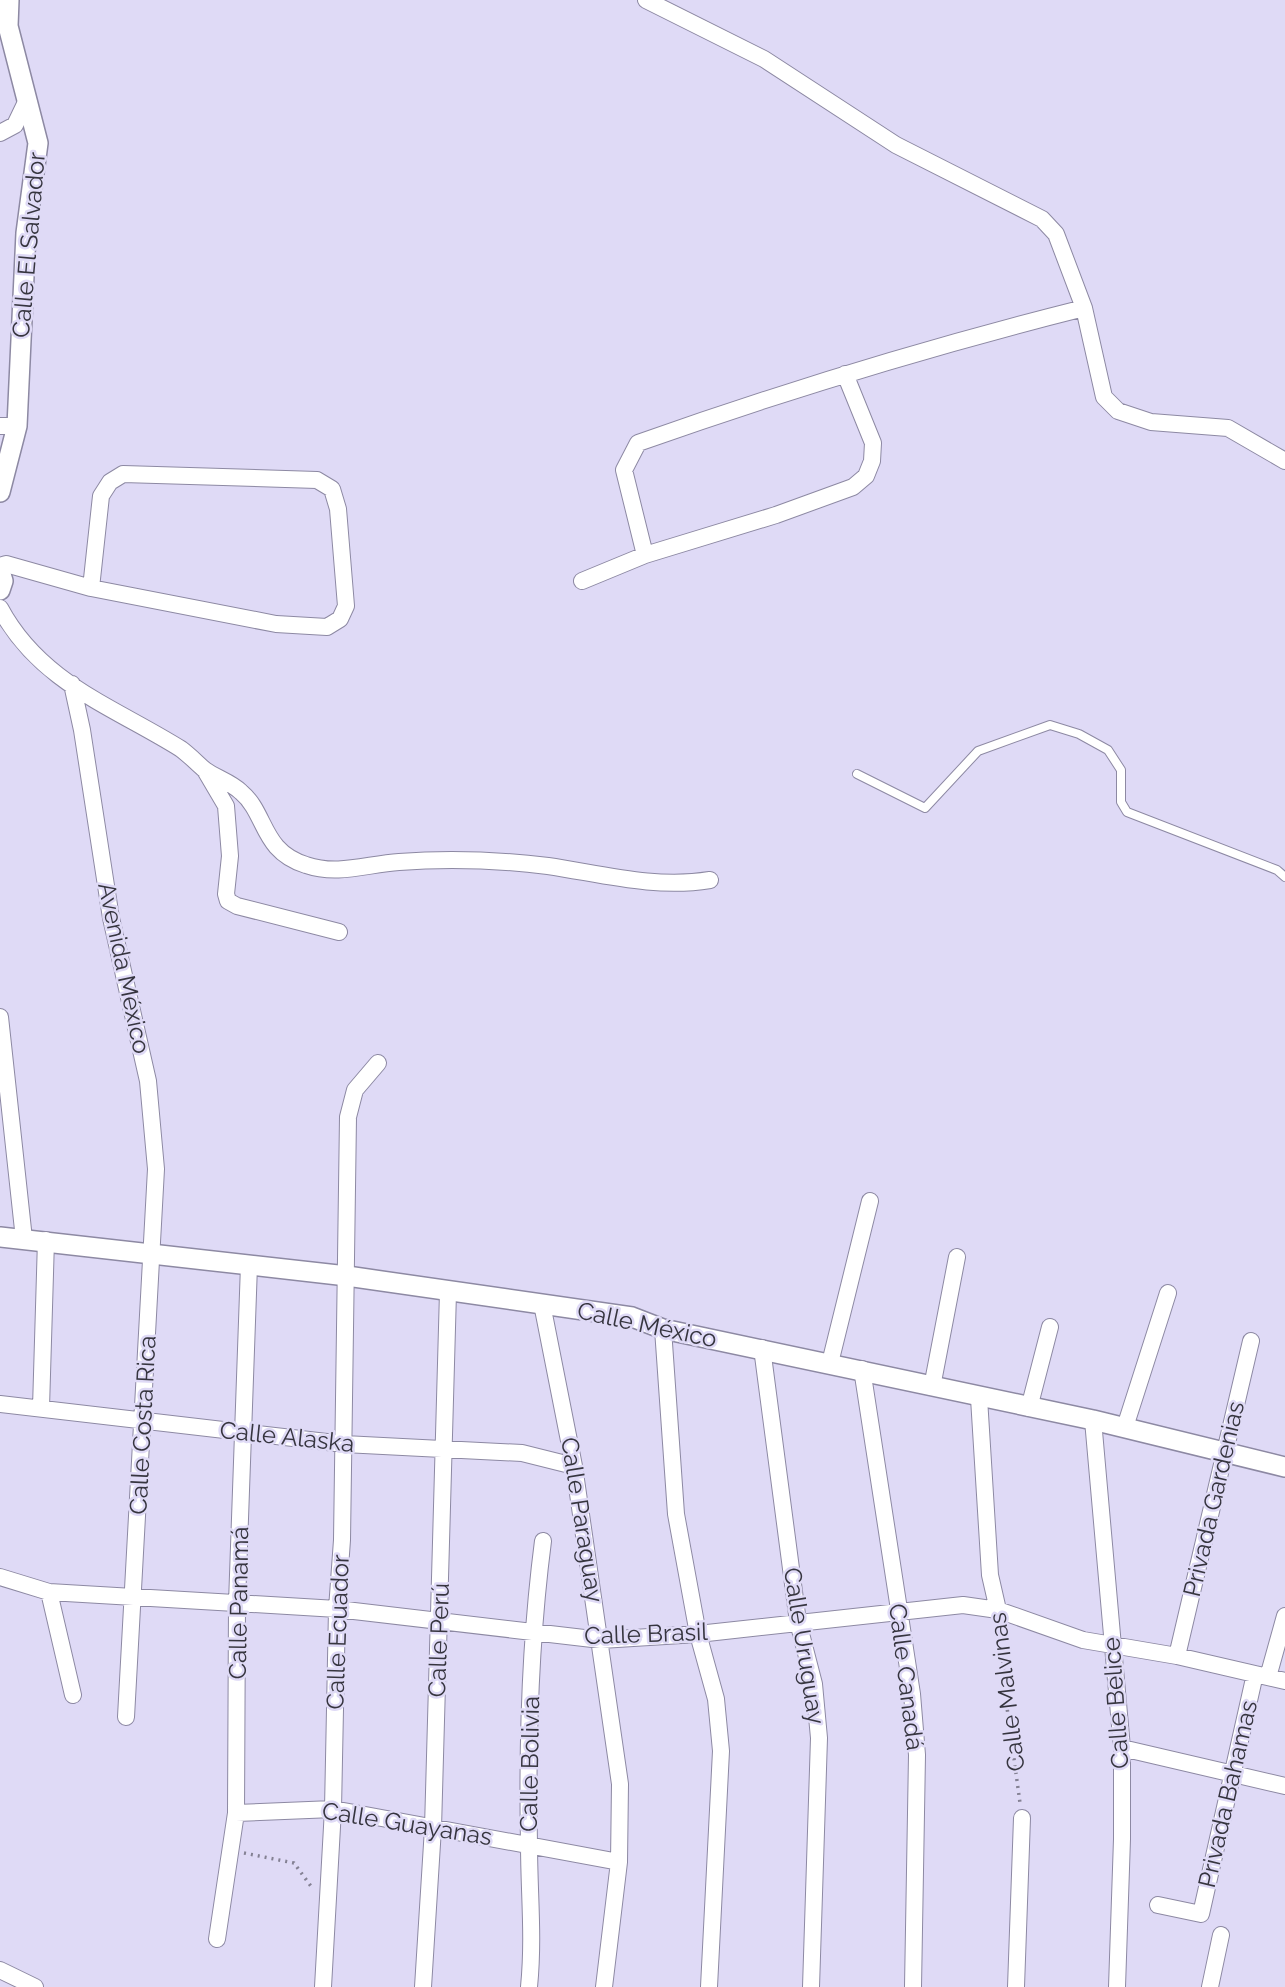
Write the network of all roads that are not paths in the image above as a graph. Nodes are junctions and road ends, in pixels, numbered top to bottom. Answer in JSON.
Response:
{"nodes":[{"id":1,"x":9,"y":0,"type":"edge"},
{"id":2,"x":646,"y":0,"type":"edge"},
{"id":3,"x":27,"y":100,"type":"junction"},
{"id":4,"x":0,"y":134,"type":"edge"},
{"id":5,"x":1084,"y":308,"type":"junction"},
{"id":6,"x":845,"y":374,"type":"junction"},
{"id":7,"x":8,"y":426,"type":"edge"},
{"id":8,"x":1281,"y":455,"type":"edge"},
{"id":9,"x":0,"y":492,"type":"edge"},
{"id":10,"x":645,"y":555,"type":"junction"},
{"id":11,"x":0,"y":566,"type":"edge"},
{"id":12,"x":0,"y":571,"type":"edge"},
{"id":13,"x":582,"y":581,"type":"dead end"},
{"id":14,"x":91,"y":588,"type":"junction"},
{"id":15,"x":0,"y":590,"type":"edge"},
{"id":16,"x":0,"y":608,"type":"edge"},
{"id":17,"x":72,"y":684,"type":"junction"},
{"id":18,"x":205,"y":769,"type":"junction"},
{"id":19,"x":858,"y":774,"type":"dead end"},
{"id":20,"x":1285,"y":877,"type":"edge"},
{"id":21,"x":710,"y":880,"type":"dead end"},
{"id":22,"x":338,"y":932,"type":"dead end"},
{"id":23,"x":0,"y":1017,"type":"edge"},
{"id":24,"x":378,"y":1063,"type":"dead end"},
{"id":25,"x":6,"y":1118,"type":"edge"},
{"id":26,"x":870,"y":1201,"type":"dead end"},
{"id":27,"x":0,"y":1237,"type":"edge"},
{"id":28,"x":24,"y":1239,"type":"junction"},
{"id":29,"x":46,"y":1240,"type":"junction"},
{"id":30,"x":151,"y":1253,"type":"junction"},
{"id":31,"x":957,"y":1257,"type":"dead end"},
{"id":32,"x":250,"y":1265,"type":"junction"},
{"id":33,"x":347,"y":1276,"type":"junction"},
{"id":34,"x":448,"y":1292,"type":"junction"},
{"id":35,"x":1168,"y":1293,"type":"dead end"},
{"id":36,"x":542,"y":1304,"type":"junction"},
{"id":37,"x":1050,"y":1327,"type":"dead end"},
{"id":38,"x":663,"y":1329,"type":"junction"},
{"id":39,"x":1251,"y":1341,"type":"dead end"},
{"id":40,"x":762,"y":1349,"type":"junction"},
{"id":41,"x":830,"y":1363,"type":"junction"},
{"id":42,"x":862,"y":1369,"type":"junction"},
{"id":43,"x":932,"y":1387,"type":"junction"},
{"id":44,"x":979,"y":1398,"type":"junction"},
{"id":45,"x":0,"y":1404,"type":"edge"},
{"id":46,"x":41,"y":1408,"type":"junction"},
{"id":47,"x":1029,"y":1408,"type":"junction"},
{"id":48,"x":1093,"y":1420,"type":"junction"},
{"id":49,"x":144,"y":1423,"type":"junction"},
{"id":50,"x":1125,"y":1427,"type":"junction"},
{"id":51,"x":246,"y":1433,"type":"junction"},
{"id":52,"x":344,"y":1444,"type":"junction"},
{"id":53,"x":443,"y":1448,"type":"junction"},
{"id":54,"x":1225,"y":1452,"type":"junction"},
{"id":55,"x":574,"y":1466,"type":"junction"},
{"id":56,"x":1285,"y":1467,"type":"edge"},
{"id":57,"x":543,"y":1541,"type":"dead end"},
{"id":58,"x":0,"y":1577,"type":"edge"},
{"id":59,"x":49,"y":1592,"type":"junction"},
{"id":60,"x":135,"y":1597,"type":"junction"},
{"id":61,"x":237,"y":1603,"type":"junction"},
{"id":62,"x":337,"y":1609,"type":"junction"},
{"id":63,"x":998,"y":1610,"type":"junction"},
{"id":64,"x":899,"y":1614,"type":"junction"},
{"id":65,"x":1285,"y":1616,"type":"edge"},
{"id":66,"x":439,"y":1622,"type":"junction"},
{"id":67,"x":798,"y":1622,"type":"junction"},
{"id":68,"x":532,"y":1630,"type":"junction"},
{"id":69,"x":698,"y":1634,"type":"junction"},
{"id":70,"x":601,"y":1640,"type":"junction"},
{"id":71,"x":1113,"y":1645,"type":"junction"},
{"id":72,"x":1177,"y":1656,"type":"junction"},
{"id":73,"x":1261,"y":1676,"type":"junction"},
{"id":74,"x":1285,"y":1681,"type":"edge"},
{"id":75,"x":73,"y":1695,"type":"dead end"},
{"id":76,"x":126,"y":1717,"type":"dead end"},
{"id":77,"x":1122,"y":1748,"type":"junction"},
{"id":78,"x":1235,"y":1773,"type":"junction"},
{"id":79,"x":1285,"y":1786,"type":"edge"},
{"id":80,"x":333,"y":1809,"type":"junction"},
{"id":81,"x":236,"y":1813,"type":"junction"},
{"id":82,"x":1022,"y":1818,"type":"road end"},
{"id":83,"x":433,"y":1828,"type":"junction"},
{"id":84,"x":528,"y":1844,"type":"junction"},
{"id":85,"x":619,"y":1862,"type":"junction"},
{"id":86,"x":1158,"y":1905,"type":"dead end"},
{"id":87,"x":1221,"y":1935,"type":"dead end"},
{"id":88,"x":217,"y":1939,"type":"dead end"},
{"id":89,"x":0,"y":1970,"type":"edge"},
{"id":90,"x":35,"y":1987,"type":"edge"},
{"id":91,"x":323,"y":1987,"type":"edge"},
{"id":92,"x":423,"y":1987,"type":"edge"},
{"id":93,"x":529,"y":1987,"type":"edge"},
{"id":94,"x":604,"y":1987,"type":"edge"},
{"id":95,"x":709,"y":1987,"type":"edge"},
{"id":96,"x":811,"y":1987,"type":"edge"},
{"id":97,"x":913,"y":1987,"type":"edge"},
{"id":98,"x":1016,"y":1987,"type":"edge"},
{"id":99,"x":1116,"y":1987,"type":"edge"},
{"id":100,"x":1210,"y":1987,"type":"edge"}],
"edges":[{"from":1,"to":3,"type":"street","name":"Calle El Salvador"},
{"from":2,"to":5,"type":"street"},
{"from":3,"to":4,"type":"street"},
{"from":3,"to":7,"type":"street","name":"Calle El Salvador"},
{"from":5,"to":6,"type":"street"},
{"from":5,"to":8,"type":"street"},
{"from":6,"to":10,"type":"street"},
{"from":6,"to":10,"type":"street"},
{"from":7,"to":9,"type":"street","name":"Calle El Salvador"},
{"from":10,"to":13,"type":"street"},
{"from":11,"to":14,"type":"street"},
{"from":12,"to":15,"type":"street"},
{"from":14,"to":14,"type":"street"},
{"from":16,"to":17,"type":"street"},
{"from":17,"to":18,"type":"street"},
{"from":17,"to":30,"type":"street","name":"Avenida México"},
{"from":18,"to":21,"type":"street"},
{"from":18,"to":22,"type":"street"},
{"from":19,"to":20,"type":"lane"},
{"from":23,"to":25,"type":"street"},
{"from":24,"to":33,"type":"street","name":"Calle Ecuador"},
{"from":25,"to":28,"type":"street"},
{"from":26,"to":41,"type":"street"},
{"from":27,"to":28,"type":"street","name":"Calle México"},
{"from":28,"to":29,"type":"street","name":"Calle México"},
{"from":29,"to":30,"type":"street","name":"Calle México"},
{"from":29,"to":46,"type":"street"},
{"from":30,"to":32,"type":"street","name":"Calle México"},
{"from":30,"to":49,"type":"street","name":"Calle Costa Rica"},
{"from":31,"to":43,"type":"street"},
{"from":32,"to":33,"type":"street","name":"Calle México"},
{"from":32,"to":51,"type":"street","name":"Calle Panamá"},
{"from":33,"to":34,"type":"street","name":"Calle México"},
{"from":33,"to":52,"type":"street","name":"Calle Ecuador"},
{"from":34,"to":36,"type":"street","name":"Calle México"},
{"from":34,"to":53,"type":"street","name":"Calle Perú"},
{"from":35,"to":50,"type":"street"},
{"from":36,"to":38,"type":"street","name":"Calle México"},
{"from":36,"to":55,"type":"street","name":"Calle Paraguay"},
{"from":37,"to":47,"type":"street"},
{"from":38,"to":40,"type":"street","name":"Calle México"},
{"from":38,"to":69,"type":"street"},
{"from":39,"to":54,"type":"street","name":"Privada Gardenias"},
{"from":40,"to":41,"type":"street","name":"Calle México"},
{"from":40,"to":67,"type":"street","name":"Calle Uruguay"},
{"from":41,"to":42,"type":"street","name":"Calle México"},
{"from":42,"to":43,"type":"street","name":"Calle México"},
{"from":42,"to":64,"type":"street","name":"Calle Canadá"},
{"from":43,"to":44,"type":"street","name":"Calle México"},
{"from":44,"to":47,"type":"street","name":"Calle México"},
{"from":44,"to":63,"type":"street","name":"Calle Malvinas"},
{"from":45,"to":46,"type":"street","name":"Calle Alaska"},
{"from":46,"to":49,"type":"street","name":"Calle Alaska"},
{"from":47,"to":48,"type":"street","name":"Calle México"},
{"from":48,"to":50,"type":"street","name":"Calle México"},
{"from":48,"to":71,"type":"street","name":"Calle Belice"},
{"from":49,"to":51,"type":"street","name":"Calle Alaska"},
{"from":49,"to":60,"type":"street","name":"Calle Costa Rica"},
{"from":50,"to":54,"type":"street","name":"Calle México"},
{"from":51,"to":52,"type":"street","name":"Calle Alaska"},
{"from":51,"to":61,"type":"street","name":"Calle Panamá"},
{"from":52,"to":53,"type":"street","name":"Calle Alaska"},
{"from":52,"to":62,"type":"street","name":"Calle Ecuador"},
{"from":53,"to":55,"type":"street","name":"Calle Alaska"},
{"from":53,"to":66,"type":"street","name":"Calle Perú"},
{"from":54,"to":56,"type":"street","name":"Calle México"},
{"from":54,"to":72,"type":"street","name":"Privada Gardenias"},
{"from":55,"to":70,"type":"street","name":"Calle Paraguay"},
{"from":57,"to":68,"type":"street","name":"Calle Bolivia"},
{"from":58,"to":59,"type":"street","name":"Calle Brasil"},
{"from":59,"to":60,"type":"street","name":"Calle Brasil"},
{"from":59,"to":75,"type":"street"},
{"from":60,"to":61,"type":"street","name":"Calle Brasil"},
{"from":60,"to":76,"type":"street","name":"Calle Costa Rica"},
{"from":61,"to":62,"type":"street","name":"Calle Brasil"},
{"from":61,"to":81,"type":"street","name":"Calle Panamá"},
{"from":62,"to":66,"type":"street","name":"Calle Brasil"},
{"from":62,"to":80,"type":"street","name":"Calle Ecuador"},
{"from":63,"to":64,"type":"street","name":"Calle Brasil"},
{"from":63,"to":71,"type":"street","name":"Calle Brasil"},
{"from":64,"to":67,"type":"street","name":"Calle Brasil"},
{"from":64,"to":97,"type":"street","name":"Calle Canadá"},
{"from":65,"to":73,"type":"street","name":"Privada Bahamas"},
{"from":66,"to":68,"type":"street","name":"Calle Brasil"},
{"from":66,"to":83,"type":"street","name":"Calle Perú"},
{"from":67,"to":69,"type":"street","name":"Calle Brasil"},
{"from":67,"to":96,"type":"street","name":"Calle Uruguay"},
{"from":68,"to":70,"type":"street","name":"Calle Brasil"},
{"from":68,"to":84,"type":"street","name":"Calle Bolivia"},
{"from":69,"to":70,"type":"street","name":"Calle Brasil"},
{"from":69,"to":95,"type":"street"},
{"from":70,"to":85,"type":"street","name":"Calle Paraguay"},
{"from":71,"to":72,"type":"street","name":"Calle Brasil"},
{"from":71,"to":77,"type":"street","name":"Calle Belice"},
{"from":72,"to":73,"type":"street","name":"Calle Brasil"},
{"from":73,"to":74,"type":"street","name":"Calle Brasil"},
{"from":73,"to":78,"type":"street","name":"Privada Bahamas"},
{"from":77,"to":78,"type":"street"},
{"from":77,"to":99,"type":"street","name":"Calle Belice"},
{"from":78,"to":79,"type":"street"},
{"from":78,"to":86,"type":"street","name":"Privada Bahamas"},
{"from":80,"to":81,"type":"street","name":"Calle Guayanas"},
{"from":80,"to":83,"type":"street","name":"Calle Guayanas"},
{"from":80,"to":91,"type":"street","name":"Calle Ecuador"},
{"from":81,"to":88,"type":"street","name":"Calle Panamá"},
{"from":82,"to":98,"type":"street"},
{"from":83,"to":84,"type":"street","name":"Calle Guayanas"},
{"from":83,"to":92,"type":"street","name":"Calle Perú"},
{"from":84,"to":85,"type":"street","name":"Calle Guayanas"},
{"from":84,"to":93,"type":"street","name":"Calle Bolivia"},
{"from":85,"to":94,"type":"street","name":"Calle Paraguay"},
{"from":87,"to":100,"type":"street"},
{"from":89,"to":90,"type":"street"}]}
